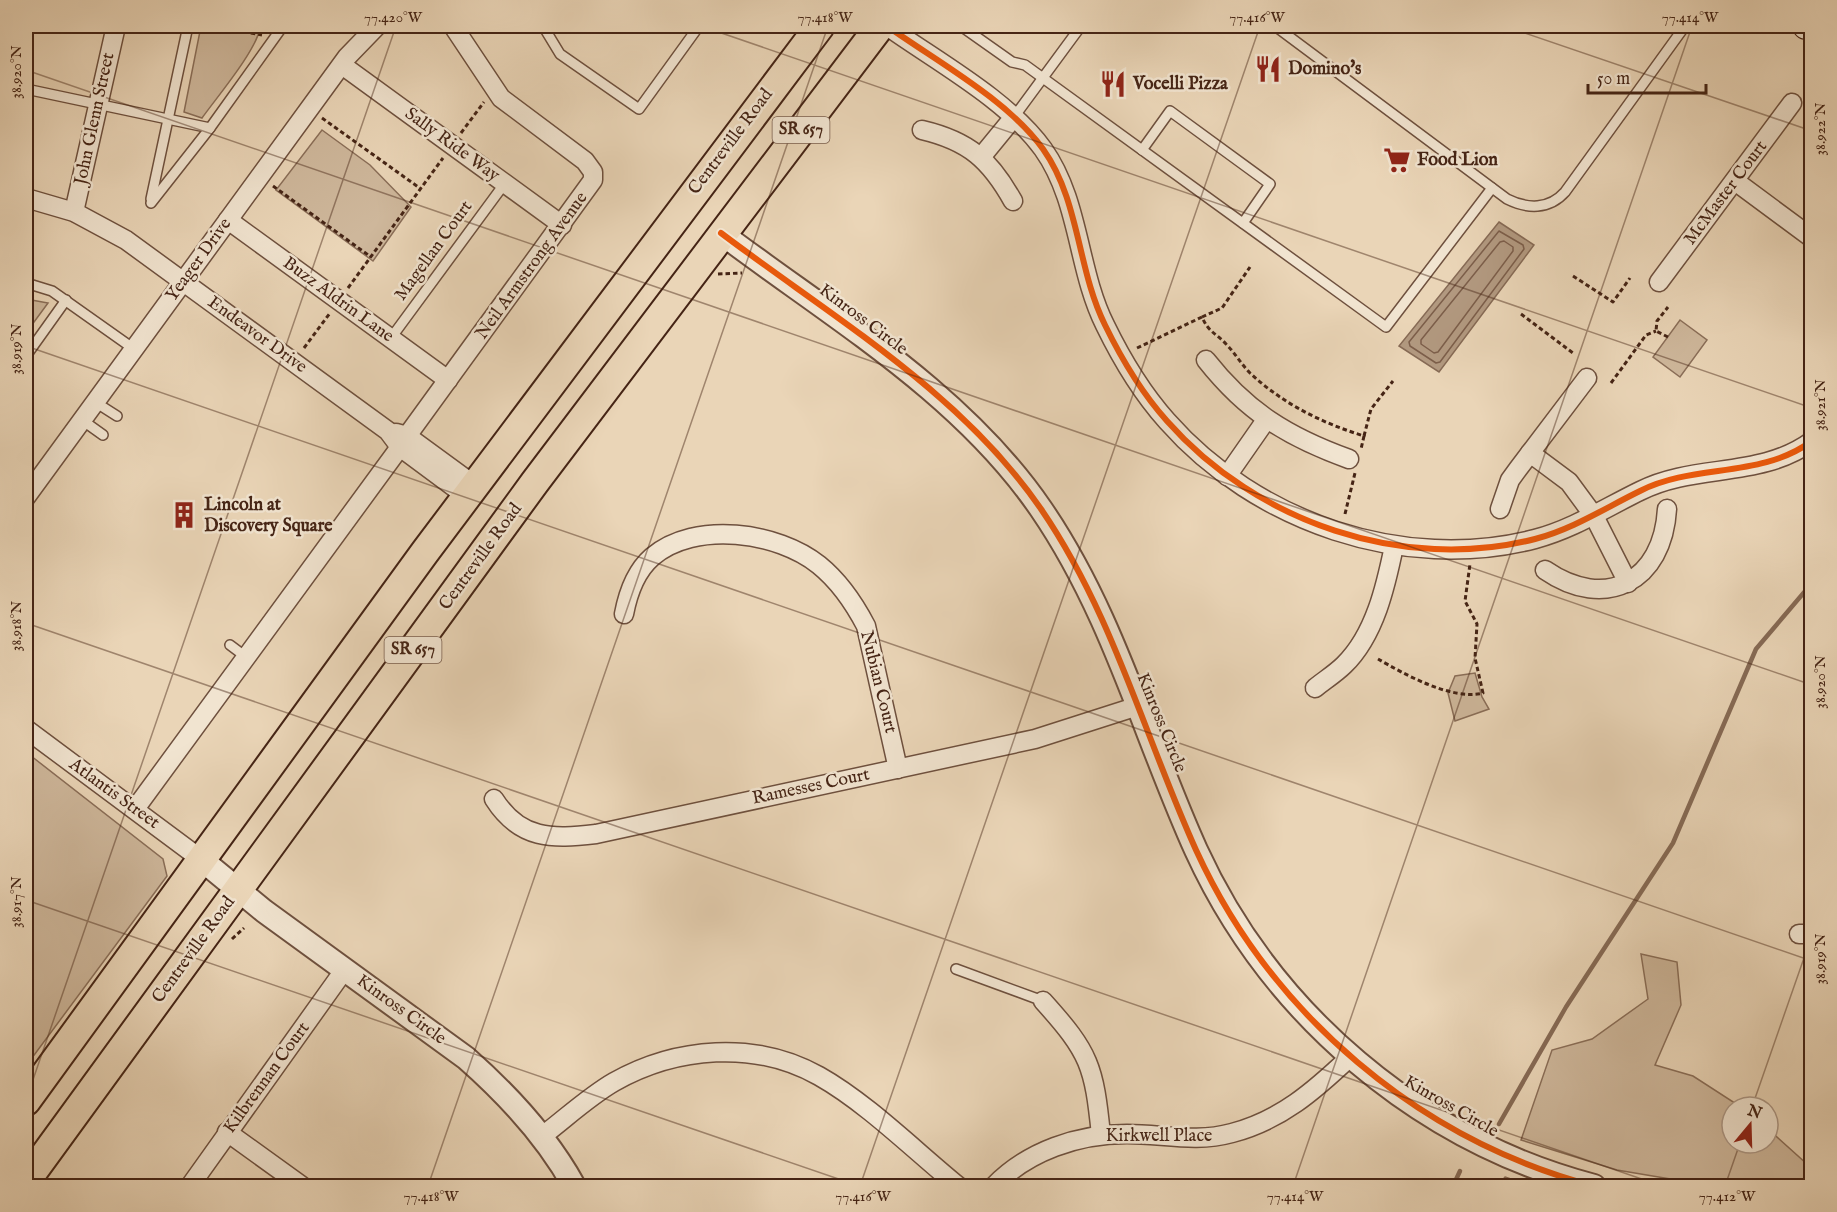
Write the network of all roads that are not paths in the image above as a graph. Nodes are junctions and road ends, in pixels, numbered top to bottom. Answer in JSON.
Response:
{"nodes":[{"id":1,"x":116,"y":26,"type":"edge"},
{"id":2,"x":188,"y":26,"type":"edge"},
{"id":3,"x":283,"y":26,"type":"edge"},
{"id":4,"x":377,"y":26,"type":"edge"},
{"id":5,"x":453,"y":26,"type":"edge"},
{"id":6,"x":543,"y":26,"type":"edge"},
{"id":7,"x":699,"y":26,"type":"edge"},
{"id":8,"x":820,"y":26,"type":"edge"},
{"id":9,"x":880,"y":26,"type":"edge"},
{"id":10,"x":887,"y":26,"type":"edge"},
{"id":11,"x":961,"y":26,"type":"edge"},
{"id":12,"x":1081,"y":26,"type":"edge"},
{"id":13,"x":1275,"y":26,"type":"edge"},
{"id":14,"x":1685,"y":26,"type":"edge"},
{"id":15,"x":1806,"y":26,"type":"edge"},
{"id":16,"x":1812,"y":27,"type":"edge"},
{"id":17,"x":342,"y":64,"type":"junction"},
{"id":18,"x":1042,"y":78,"type":"junction"},
{"id":19,"x":26,"y":89,"type":"edge"},
{"id":20,"x":1792,"y":103,"type":"dead end"},
{"id":21,"x":99,"y":105,"type":"junction"},
{"id":22,"x":1014,"y":117,"type":"junction"},
{"id":23,"x":168,"y":119,"type":"junction"},
{"id":24,"x":210,"y":128,"type":"junction"},
{"id":25,"x":922,"y":130,"type":"dead end"},
{"id":26,"x":1142,"y":150,"type":"junction"},
{"id":27,"x":982,"y":156,"type":"junction"},
{"id":28,"x":1735,"y":181,"type":"junction"},
{"id":29,"x":505,"y":183,"type":"junction"},
{"id":30,"x":1492,"y":188,"type":"junction"},
{"id":31,"x":26,"y":198,"type":"edge"},
{"id":32,"x":1013,"y":201,"type":"dead end"},
{"id":33,"x":74,"y":212,"type":"junction"},
{"id":34,"x":228,"y":220,"type":"junction"},
{"id":35,"x":1243,"y":223,"type":"junction"},
{"id":36,"x":562,"y":225,"type":"junction"},
{"id":37,"x":721,"y":233,"type":"junction"},
{"id":38,"x":1812,"y":238,"type":"edge"},
{"id":39,"x":183,"y":281,"type":"junction"},
{"id":40,"x":1659,"y":282,"type":"dead end"},
{"id":41,"x":26,"y":283,"type":"edge"},
{"id":42,"x":66,"y":300,"type":"junction"},
{"id":43,"x":391,"y":338,"type":"junction"},
{"id":44,"x":134,"y":350,"type":"junction"},
{"id":45,"x":26,"y":356,"type":"edge"},
{"id":46,"x":1206,"y":360,"type":"dead end"},
{"id":47,"x":1587,"y":378,"type":"dead end"},
{"id":48,"x":448,"y":380,"type":"junction"},
{"id":49,"x":95,"y":402,"type":"junction"},
{"id":50,"x":117,"y":416,"type":"dead end"},
{"id":51,"x":82,"y":420,"type":"junction"},
{"id":52,"x":1266,"y":420,"type":"junction"},
{"id":53,"x":103,"y":435,"type":"dead end"},
{"id":54,"x":1812,"y":441,"type":"edge"},
{"id":55,"x":403,"y":442,"type":"junction"},
{"id":56,"x":1530,"y":453,"type":"junction"},
{"id":57,"x":1355,"y":462,"type":"road end"},
{"id":58,"x":1227,"y":476,"type":"junction"},
{"id":59,"x":470,"y":491,"type":"junction"},
{"id":60,"x":26,"y":497,"type":"edge"},
{"id":61,"x":1500,"y":509,"type":"dead end"},
{"id":62,"x":1667,"y":509,"type":"dead end"},
{"id":63,"x":1594,"y":516,"type":"junction"},
{"id":64,"x":1394,"y":546,"type":"junction"},
{"id":65,"x":1545,"y":570,"type":"dead end"},
{"id":66,"x":1628,"y":583,"type":"junction"},
{"id":67,"x":624,"y":614,"type":"dead end"},
{"id":68,"x":230,"y":645,"type":"dead end"},
{"id":69,"x":246,"y":657,"type":"junction"},
{"id":70,"x":1316,"y":688,"type":"dead end"},
{"id":71,"x":1138,"y":706,"type":"junction"},
{"id":72,"x":26,"y":729,"type":"edge"},
{"id":73,"x":898,"y":769,"type":"junction"},
{"id":74,"x":494,"y":799,"type":"dead end"},
{"id":75,"x":135,"y":809,"type":"junction"},
{"id":76,"x":202,"y":860,"type":"junction"},
{"id":77,"x":238,"y":890,"type":"junction"},
{"id":78,"x":345,"y":969,"type":"junction"},
{"id":79,"x":956,"y":969,"type":"dead end"},
{"id":80,"x":1043,"y":1001,"type":"joint"},
{"id":81,"x":1350,"y":1057,"type":"junction"},
{"id":82,"x":26,"y":1101,"type":"edge"},
{"id":83,"x":227,"y":1132,"type":"junction"},
{"id":84,"x":1101,"y":1135,"type":"junction"},
{"id":85,"x":541,"y":1137,"type":"junction"},
{"id":86,"x":26,"y":1181,"type":"edge"},
{"id":87,"x":190,"y":1186,"type":"edge"},
{"id":88,"x":302,"y":1186,"type":"edge"},
{"id":89,"x":574,"y":1186,"type":"edge"},
{"id":90,"x":958,"y":1186,"type":"edge"},
{"id":91,"x":994,"y":1186,"type":"edge"},
{"id":92,"x":1594,"y":1186,"type":"edge"}],
"edges":[{"from":1,"to":21,"type":"street","name":"John Glenn Street"},
{"from":2,"to":23,"type":"lane"},
{"from":3,"to":24,"type":"lane"},
{"from":4,"to":17,"type":"street","name":"Yeager Drive"},
{"from":5,"to":36,"type":"street","name":"Neil Armstrong Avenue"},
{"from":6,"to":7,"type":"lane"},
{"from":8,"to":59,"type":"main road","name":"Centreville Road","number":"SR 657"},
{"from":9,"to":37,"type":"main road","name":"Centreville Road","number":"SR 657"},
{"from":10,"to":22,"type":"street"},
{"from":11,"to":18,"type":"lane"},
{"from":12,"to":18,"type":"lane"},
{"from":13,"to":30,"type":"lane"},
{"from":14,"to":30,"type":"lane"},
{"from":15,"to":16,"type":"main road"},
{"from":17,"to":29,"type":"street","name":"Sally Ride Way"},
{"from":17,"to":34,"type":"street","name":"Yeager Drive"},
{"from":18,"to":22,"type":"lane"},
{"from":18,"to":26,"type":"lane"},
{"from":19,"to":21,"type":"lane"},
{"from":20,"to":28,"type":"street","name":"McMaster Court"},
{"from":21,"to":23,"type":"lane"},
{"from":21,"to":33,"type":"street","name":"John Glenn Street"},
{"from":22,"to":27,"type":"street"},
{"from":22,"to":58,"type":"street"},
{"from":23,"to":24,"type":"lane"},
{"from":23,"to":24,"type":"lane"},
{"from":25,"to":27,"type":"street"},
{"from":26,"to":35,"type":"lane"},
{"from":26,"to":35,"type":"lane"},
{"from":27,"to":32,"type":"street"},
{"from":28,"to":38,"type":"street"},
{"from":28,"to":40,"type":"street","name":"McMaster Court"},
{"from":29,"to":36,"type":"street","name":"Sally Ride Way"},
{"from":29,"to":43,"type":"lane","name":"Magellan Court"},
{"from":30,"to":35,"type":"lane"},
{"from":31,"to":33,"type":"street","name":"Endeavor Drive"},
{"from":33,"to":39,"type":"street","name":"Endeavor Drive"},
{"from":34,"to":39,"type":"street","name":"Yeager Drive"},
{"from":34,"to":43,"type":"street","name":"Buzz Aldrin Lane"},
{"from":36,"to":48,"type":"street","name":"Neil Armstrong Avenue"},
{"from":37,"to":71,"type":"street","name":"Kinross Circle"},
{"from":37,"to":77,"type":"main road","name":"Centreville Road","number":"SR 657"},
{"from":39,"to":44,"type":"street","name":"Yeager Drive"},
{"from":39,"to":55,"type":"street","name":"Endeavor Drive"},
{"from":41,"to":42,"type":"lane"},
{"from":42,"to":44,"type":"lane"},
{"from":42,"to":45,"type":"lane"},
{"from":43,"to":48,"type":"street","name":"Buzz Aldrin Lane"},
{"from":44,"to":49,"type":"street","name":"Yeager Drive"},
{"from":46,"to":52,"type":"street"},
{"from":47,"to":56,"type":"street"},
{"from":48,"to":55,"type":"street","name":"Neil Armstrong Avenue"},
{"from":49,"to":50,"type":"lane"},
{"from":49,"to":51,"type":"street","name":"Yeager Drive"},
{"from":51,"to":53,"type":"lane"},
{"from":51,"to":60,"type":"street","name":"Yeager Drive"},
{"from":52,"to":57,"type":"street"},
{"from":52,"to":58,"type":"street"},
{"from":54,"to":63,"type":"street"},
{"from":55,"to":59,"type":"street","name":"Endeavor Drive"},
{"from":55,"to":69,"type":"street","name":"Neil Armstrong Avenue"},
{"from":56,"to":61,"type":"street"},
{"from":56,"to":63,"type":"street"},
{"from":58,"to":64,"type":"street"},
{"from":59,"to":76,"type":"main road","name":"Centreville Road","number":"SR 657"},
{"from":62,"to":66,"type":"street"},
{"from":63,"to":64,"type":"street"},
{"from":63,"to":66,"type":"street"},
{"from":64,"to":70,"type":"street"},
{"from":65,"to":66,"type":"street"},
{"from":67,"to":73,"type":"street","name":"Nubian Court"},
{"from":68,"to":69,"type":"lane"},
{"from":69,"to":75,"type":"street","name":"Neil Armstrong Avenue"},
{"from":71,"to":73,"type":"street","name":"Ramesses Court"},
{"from":71,"to":81,"type":"street","name":"Kinross Circle"},
{"from":72,"to":75,"type":"street","name":"Atlantis Street"},
{"from":73,"to":74,"type":"street","name":"Ramesses Court"},
{"from":75,"to":76,"type":"street","name":"Atlantis Street"},
{"from":76,"to":77,"type":"street","name":"Kinross Circle"},
{"from":76,"to":82,"type":"main road","name":"Centreville Road","number":"SR 657"},
{"from":77,"to":78,"type":"street","name":"Kinross Circle"},
{"from":77,"to":86,"type":"main road","name":"Centreville Road","number":"SR 657"},
{"from":78,"to":83,"type":"street","name":"Kilbrennan Court"},
{"from":78,"to":85,"type":"street","name":"Kinross Circle"},
{"from":79,"to":80,"type":"lane"},
{"from":80,"to":84,"type":"street"},
{"from":81,"to":84,"type":"street","name":"Kirkwell Place"},
{"from":81,"to":92,"type":"street","name":"Kinross Circle"},
{"from":83,"to":87,"type":"street","name":"Kilbrennan Court"},
{"from":83,"to":88,"type":"street"},
{"from":84,"to":91,"type":"street","name":"Kirkwell Place"},
{"from":85,"to":89,"type":"street","name":"Kinross Circle"},
{"from":85,"to":90,"type":"street"}]}
